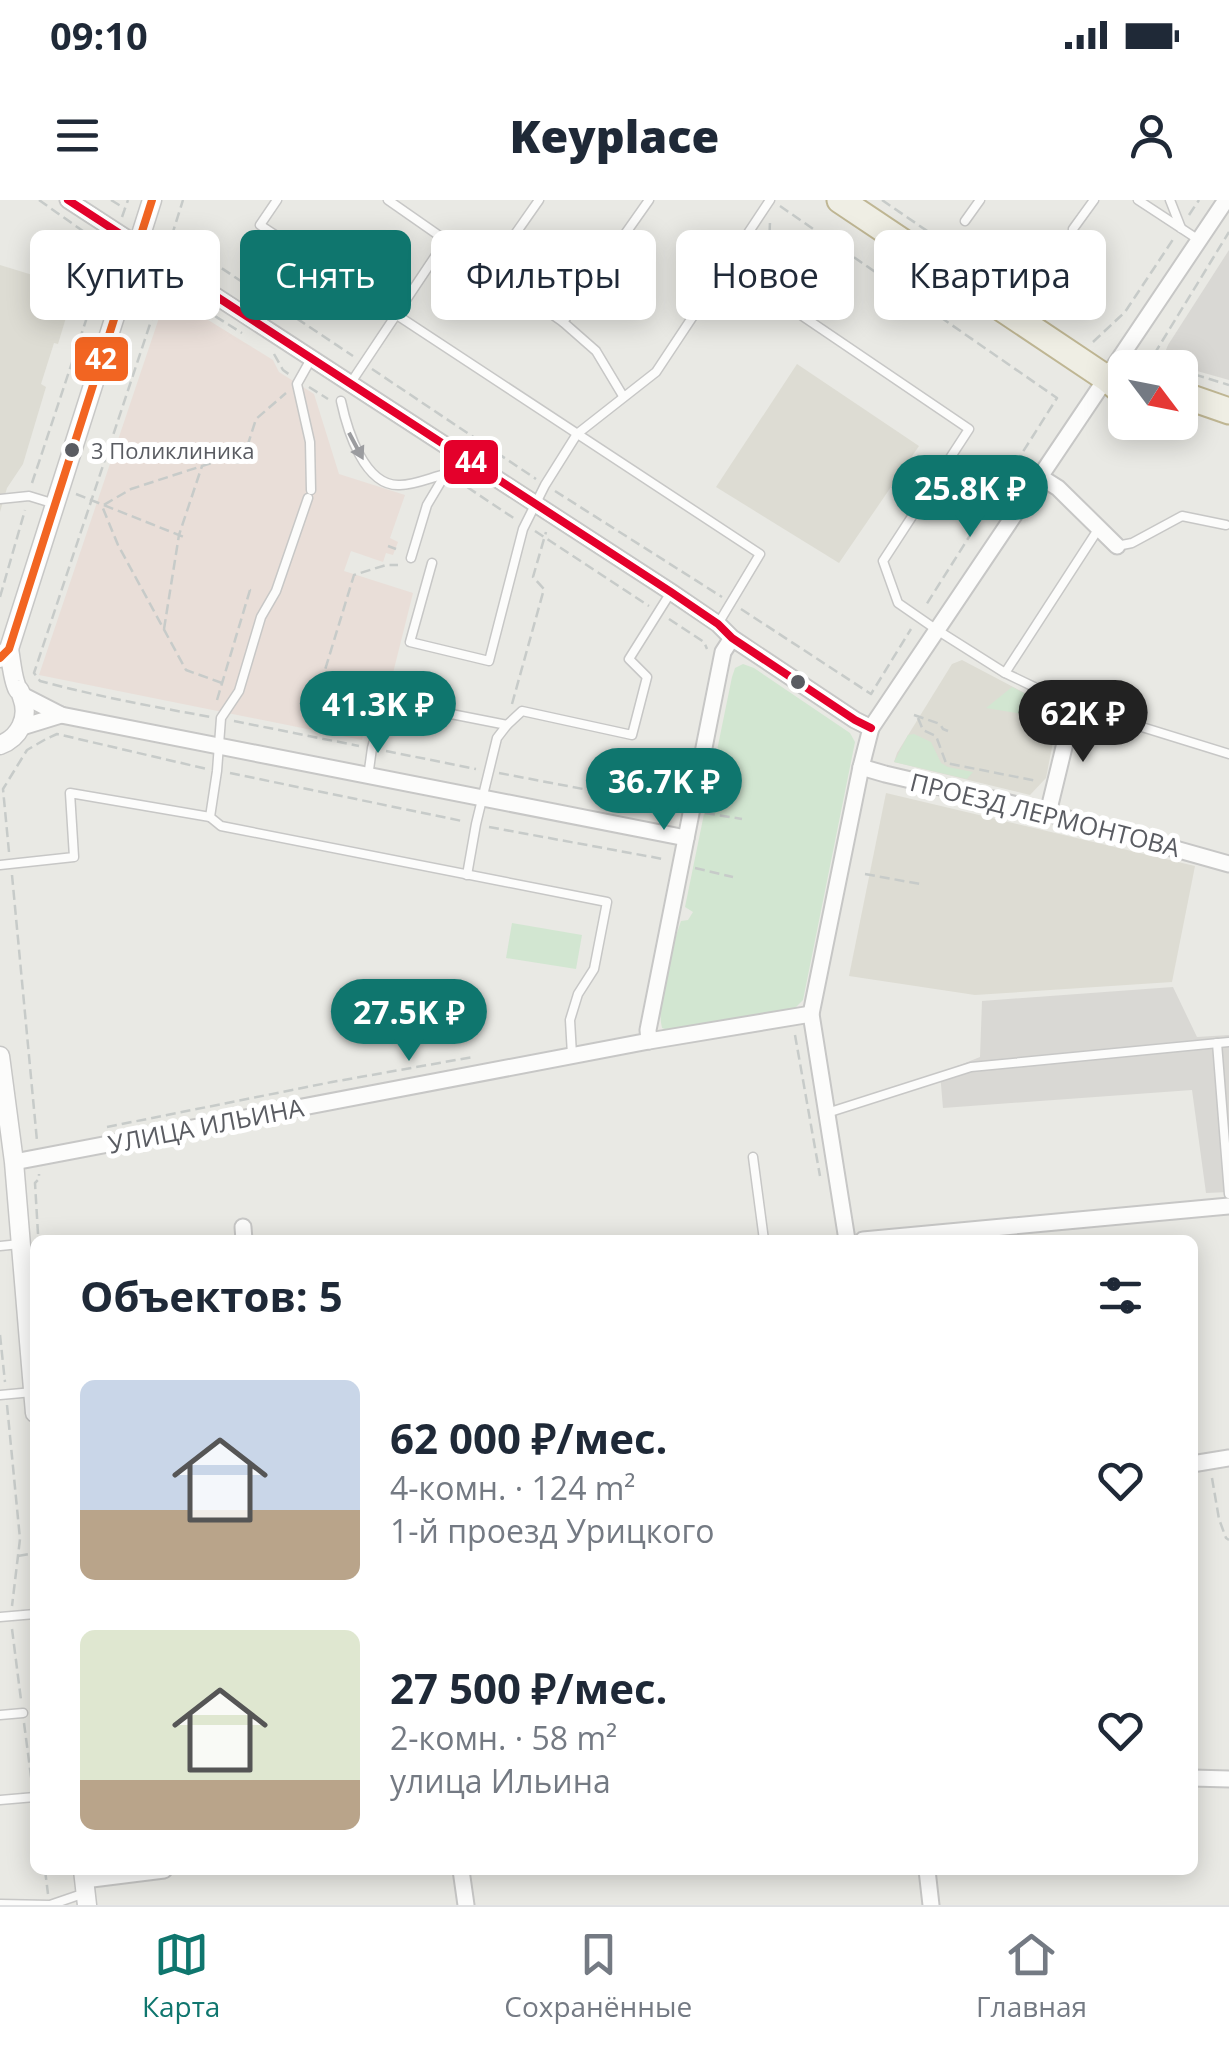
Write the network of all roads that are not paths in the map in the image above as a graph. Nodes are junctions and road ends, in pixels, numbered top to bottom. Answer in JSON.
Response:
{"nodes":[{"id":1,"x":68,"y":200,"type":"edge"},
{"id":2,"x":152,"y":200,"type":"edge"},
{"id":3,"x":277,"y":200,"type":"edge"},
{"id":4,"x":388,"y":200,"type":"edge"},
{"id":5,"x":539,"y":200,"type":"edge"},
{"id":6,"x":649,"y":200,"type":"edge"},
{"id":7,"x":771,"y":200,"type":"edge"},
{"id":8,"x":840,"y":200,"type":"edge"},
{"id":9,"x":980,"y":200,"type":"edge"},
{"id":10,"x":1094,"y":200,"type":"edge"},
{"id":11,"x":1138,"y":200,"type":"edge"},
{"id":12,"x":1170,"y":200,"type":"edge"},
{"id":13,"x":1226,"y":200,"type":"edge"},
{"id":14,"x":965,"y":221,"type":"dead end"},
{"id":15,"x":1180,"y":228,"type":"junction"},
{"id":16,"x":1073,"y":229,"type":"dead end"},
{"id":17,"x":113,"y":230,"type":"edge"},
{"id":18,"x":142,"y":230,"type":"edge"},
{"id":19,"x":268,"y":230,"type":"edge"},
{"id":20,"x":432,"y":230,"type":"edge"},
{"id":21,"x":518,"y":230,"type":"edge"},
{"id":22,"x":751,"y":230,"type":"edge"},
{"id":23,"x":1198,"y":240,"type":"junction"},
{"id":24,"x":431,"y":262,"type":"edge"},
{"id":25,"x":411,"y":292,"type":"edge"},
{"id":26,"x":220,"y":299,"type":"edge"},
{"id":27,"x":114,"y":320,"type":"edge"},
{"id":28,"x":393,"y":320,"type":"edge"},
{"id":29,"x":404,"y":320,"type":"edge"},
{"id":30,"x":560,"y":320,"type":"edge"},
{"id":31,"x":691,"y":320,"type":"edge"},
{"id":32,"x":808,"y":320,"type":"edge"},
{"id":33,"x":563,"y":322,"type":"junction"},
{"id":34,"x":1137,"y":350,"type":"edge"},
{"id":35,"x":311,"y":359,"type":"junction"},
{"id":36,"x":1108,"y":376,"type":"edge"},
{"id":37,"x":350,"y":384,"type":"junction"},
{"id":38,"x":623,"y":396,"type":"junction"},
{"id":39,"x":1108,"y":396,"type":"edge"},
{"id":40,"x":1198,"y":400,"type":"edge"},
{"id":41,"x":341,"y":401,"type":"dead end"},
{"id":42,"x":1229,"y":411,"type":"edge"},
{"id":43,"x":1198,"y":418,"type":"edge"},
{"id":44,"x":1229,"y":428,"type":"edge"},
{"id":45,"x":576,"y":434,"type":"junction"},
{"id":46,"x":458,"y":453,"type":"junction"},
{"id":47,"x":446,"y":474,"type":"junction"},
{"id":48,"x":1040,"y":476,"type":"junction"},
{"id":49,"x":58,"y":497,"type":"junction"},
{"id":50,"x":0,"y":499,"type":"edge"},
{"id":51,"x":535,"y":504,"type":"junction"},
{"id":52,"x":1226,"y":525,"type":"dead end"},
{"id":53,"x":1099,"y":528,"type":"junction"},
{"id":54,"x":1117,"y":546,"type":"joint"},
{"id":55,"x":409,"y":561,"type":"road end"},
{"id":56,"x":432,"y":563,"type":"dead end"},
{"id":57,"x":671,"y":592,"type":"junction"},
{"id":58,"x":718,"y":624,"type":"junction"},
{"id":59,"x":937,"y":630,"type":"junction"},
{"id":60,"x":732,"y":638,"type":"junction"},
{"id":61,"x":5,"y":654,"type":"edge"},
{"id":62,"x":1005,"y":673,"type":"junction"},
{"id":63,"x":12,"y":686,"type":"edge"},
{"id":64,"x":1074,"y":706,"type":"junction"},
{"id":65,"x":61,"y":715,"type":"junction"},
{"id":66,"x":507,"y":725,"type":"junction"},
{"id":67,"x":22,"y":727,"type":"junction"},
{"id":68,"x":871,"y":728,"type":"junction"},
{"id":69,"x":2,"y":747,"type":"edge"},
{"id":70,"x":219,"y":748,"type":"junction"},
{"id":71,"x":1229,"y":754,"type":"edge"},
{"id":72,"x":861,"y":767,"type":"junction"},
{"id":73,"x":368,"y":776,"type":"junction"},
{"id":74,"x":483,"y":799,"type":"junction"},
{"id":75,"x":1048,"y":813,"type":"junction"},
{"id":76,"x":210,"y":817,"type":"junction"},
{"id":77,"x":686,"y":838,"type":"junction"},
{"id":78,"x":1229,"y":864,"type":"edge"},
{"id":79,"x":0,"y":865,"type":"edge"},
{"id":80,"x":468,"y":874,"type":"junction"},
{"id":81,"x":811,"y":1014,"type":"junction"},
{"id":82,"x":649,"y":1041,"type":"junction"},
{"id":83,"x":1229,"y":1042,"type":"edge"},
{"id":84,"x":1217,"y":1043,"type":"junction"},
{"id":85,"x":572,"y":1055,"type":"junction"},
{"id":86,"x":0,"y":1056,"type":"edge"},
{"id":87,"x":826,"y":1113,"type":"junction"},
{"id":88,"x":753,"y":1157,"type":"dead end"},
{"id":89,"x":14,"y":1162,"type":"junction"},
{"id":90,"x":1229,"y":1194,"type":"edge"},
{"id":91,"x":1229,"y":1206,"type":"edge"},
{"id":92,"x":763,"y":1235,"type":"edge"},
{"id":93,"x":846,"y":1235,"type":"edge"},
{"id":94,"x":917,"y":1235,"type":"edge"},
{"id":95,"x":30,"y":1242,"type":"edge"},
{"id":96,"x":0,"y":1246,"type":"edge"},
{"id":97,"x":30,"y":1392,"type":"edge"},
{"id":98,"x":3,"y":1394,"type":"edge"},
{"id":99,"x":1229,"y":1458,"type":"edge"},
{"id":100,"x":1201,"y":1463,"type":"edge"},
{"id":101,"x":30,"y":1614,"type":"edge"},
{"id":102,"x":0,"y":1617,"type":"edge"},
{"id":103,"x":23,"y":1712,"type":"road end"},
{"id":104,"x":0,"y":1715,"type":"edge"},
{"id":105,"x":1198,"y":1778,"type":"edge"},
{"id":106,"x":1229,"y":1778,"type":"edge"},
{"id":107,"x":30,"y":1797,"type":"edge"},
{"id":108,"x":0,"y":1800,"type":"edge"},
{"id":109,"x":141,"y":1875,"type":"edge"},
{"id":110,"x":461,"y":1875,"type":"edge"},
{"id":111,"x":928,"y":1875,"type":"edge"},
{"id":112,"x":85,"y":1887,"type":"edge"},
{"id":113,"x":0,"y":1904,"type":"edge"},
{"id":114,"x":50,"y":1905,"type":"edge"},
{"id":115,"x":466,"y":1905,"type":"edge"},
{"id":116,"x":931,"y":1905,"type":"edge"}],
"edges":[{"from":1,"to":17,"type":"street"},
{"from":2,"to":18,"type":"street"},
{"from":3,"to":19,"type":"lane"},
{"from":4,"to":20,"type":"lane"},
{"from":5,"to":21,"type":"lane"},
{"from":6,"to":33,"type":"lane"},
{"from":7,"to":22,"type":"lane"},
{"from":8,"to":36,"type":"highway"},
{"from":9,"to":14,"type":"lane"},
{"from":10,"to":16,"type":"lane"},
{"from":11,"to":15,"type":"lane"},
{"from":12,"to":15,"type":"lane"},
{"from":13,"to":23,"type":"street"},
{"from":15,"to":23,"type":"lane"},
{"from":23,"to":34,"type":"street"},
{"from":24,"to":25,"type":"lane"},
{"from":26,"to":35,"type":"street"},
{"from":27,"to":49,"type":"street"},
{"from":28,"to":37,"type":"lane"},
{"from":29,"to":45,"type":"lane"},
{"from":30,"to":33,"type":"lane"},
{"from":31,"to":38,"type":"lane"},
{"from":32,"to":59,"type":"lane"},
{"from":33,"to":38,"type":"lane"},
{"from":35,"to":37,"type":"street"},
{"from":35,"to":70,"type":"lane"},
{"from":37,"to":46,"type":"street"},
{"from":38,"to":45,"type":"lane"},
{"from":39,"to":48,"type":"street"},
{"from":40,"to":42,"type":"highway"},
{"from":41,"to":47,"type":"lane","one_way":true},
{"from":43,"to":44,"type":"highway"},
{"from":45,"to":51,"type":"lane"},
{"from":45,"to":58,"type":"lane"},
{"from":46,"to":47,"type":"lane"},
{"from":46,"to":51,"type":"street"},
{"from":47,"to":55,"type":"lane"},
{"from":48,"to":53,"type":"street"},
{"from":48,"to":59,"type":"street"},
{"from":49,"to":50,"type":"lane"},
{"from":49,"to":61,"type":"street"},
{"from":51,"to":56,"type":"lane"},
{"from":51,"to":57,"type":"street"},
{"from":52,"to":54,"type":"lane"},
{"from":53,"to":54,"type":"street"},
{"from":53,"to":62,"type":"lane"},
{"from":57,"to":58,"type":"street"},
{"from":57,"to":66,"type":"lane"},
{"from":58,"to":60,"type":"street"},
{"from":59,"to":62,"type":"lane"},
{"from":59,"to":68,"type":"street"},
{"from":60,"to":68,"type":"street"},
{"from":60,"to":77,"type":"street"},
{"from":61,"to":63,"type":"street"},
{"from":62,"to":64,"type":"lane"},
{"from":63,"to":65,"type":"street"},
{"from":63,"to":67,"type":"street"},
{"from":64,"to":71,"type":"lane"},
{"from":64,"to":75,"type":"street"},
{"from":65,"to":67,"type":"street"},
{"from":65,"to":70,"type":"street"},
{"from":66,"to":73,"type":"lane"},
{"from":66,"to":74,"type":"lane"},
{"from":67,"to":69,"type":"street"},
{"from":68,"to":72,"type":"street"},
{"from":70,"to":73,"type":"street"},
{"from":70,"to":76,"type":"lane"},
{"from":72,"to":75,"type":"street","name":"ПРОЕЗД ЛЕРМОНТОВА"},
{"from":72,"to":81,"type":"street"},
{"from":73,"to":74,"type":"street"},
{"from":74,"to":77,"type":"street"},
{"from":74,"to":80,"type":"lane"},
{"from":75,"to":78,"type":"street","name":"ПРОЕЗД ЛЕРМОНТОВА"},
{"from":76,"to":79,"type":"lane"},
{"from":76,"to":80,"type":"lane"},
{"from":77,"to":82,"type":"street"},
{"from":80,"to":85,"type":"lane"},
{"from":81,"to":82,"type":"street","name":"УЛИЦА ИЛЬИНА"},
{"from":81,"to":87,"type":"street"},
{"from":82,"to":85,"type":"street","name":"УЛИЦА ИЛЬИНА"},
{"from":83,"to":84,"type":"lane"},
{"from":84,"to":87,"type":"lane"},
{"from":84,"to":90,"type":"lane"},
{"from":85,"to":89,"type":"street","name":"УЛИЦА ИЛЬИНА"},
{"from":86,"to":89,"type":"street"},
{"from":87,"to":93,"type":"street"},
{"from":88,"to":92,"type":"lane"},
{"from":89,"to":95,"type":"street"},
{"from":91,"to":94,"type":"street"},
{"from":95,"to":96,"type":"lane"},
{"from":97,"to":98,"type":"lane"},
{"from":99,"to":100,"type":"street"},
{"from":101,"to":102,"type":"lane"},
{"from":103,"to":104,"type":"lane"},
{"from":105,"to":106,"type":"street"},
{"from":107,"to":108,"type":"lane"},
{"from":109,"to":112,"type":"street"},
{"from":110,"to":115,"type":"street"},
{"from":111,"to":116,"type":"street"},
{"from":112,"to":114,"type":"lane"},
{"from":113,"to":114,"type":"lane"}]}
